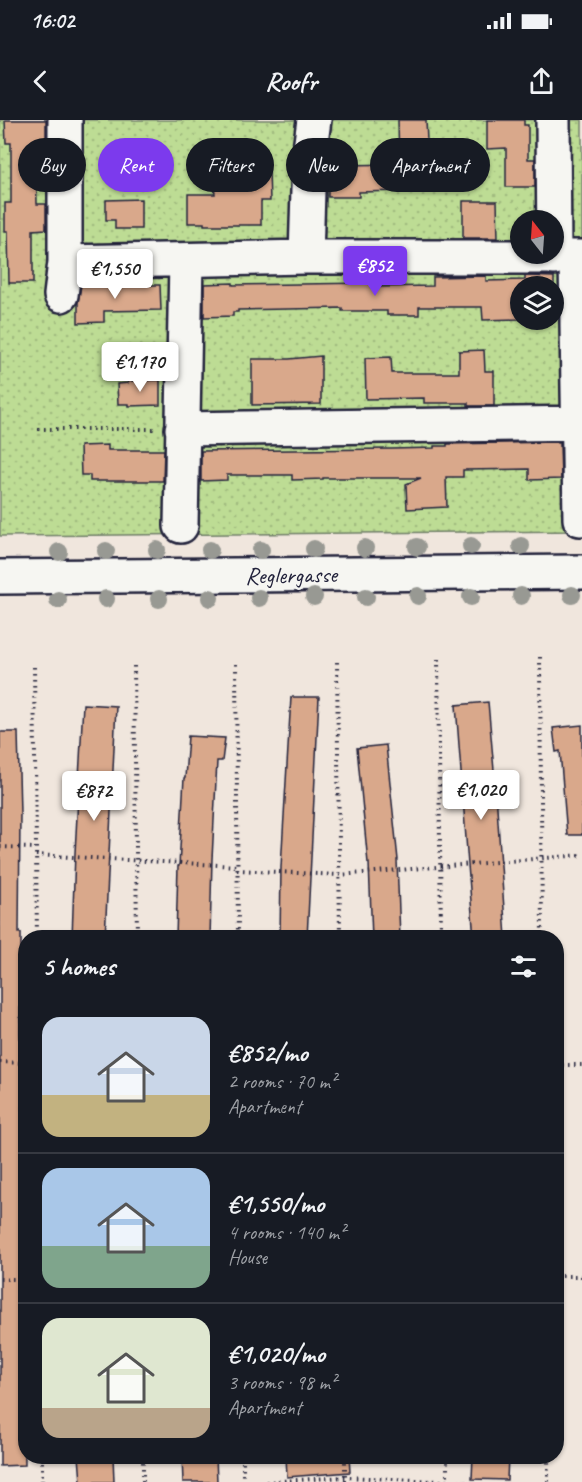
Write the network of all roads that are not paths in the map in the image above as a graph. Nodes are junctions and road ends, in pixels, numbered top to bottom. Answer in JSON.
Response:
{"nodes":[{"id":1,"x":65,"y":120,"type":"edge"},
{"id":2,"x":314,"y":120,"type":"edge"},
{"id":3,"x":553,"y":120,"type":"edge"},
{"id":4,"x":306,"y":257,"type":"junction"},
{"id":5,"x":571,"y":258,"type":"edge"},
{"id":6,"x":186,"y":260,"type":"junction"},
{"id":7,"x":65,"y":262,"type":"junction"},
{"id":8,"x":61,"y":295,"type":"dead end"},
{"id":9,"x":580,"y":423,"type":"edge"},
{"id":10,"x":182,"y":429,"type":"junction"},
{"id":11,"x":580,"y":519,"type":"dead end"},
{"id":12,"x":181,"y":526,"type":"dead end"},
{"id":13,"x":582,"y":572,"type":"edge"},
{"id":14,"x":0,"y":577,"type":"edge"}],
"edges":[{"from":1,"to":7,"type":"street"},
{"from":2,"to":4,"type":"street"},
{"from":3,"to":5,"type":"street"},
{"from":4,"to":5,"type":"street"},
{"from":4,"to":6,"type":"street"},
{"from":5,"to":9,"type":"street"},
{"from":6,"to":7,"type":"street"},
{"from":6,"to":10,"type":"street"},
{"from":7,"to":8,"type":"street"},
{"from":9,"to":10,"type":"street"},
{"from":9,"to":11,"type":"street"},
{"from":10,"to":12,"type":"street"},
{"from":13,"to":14,"type":"street","name":"Reglergasse"}]}
